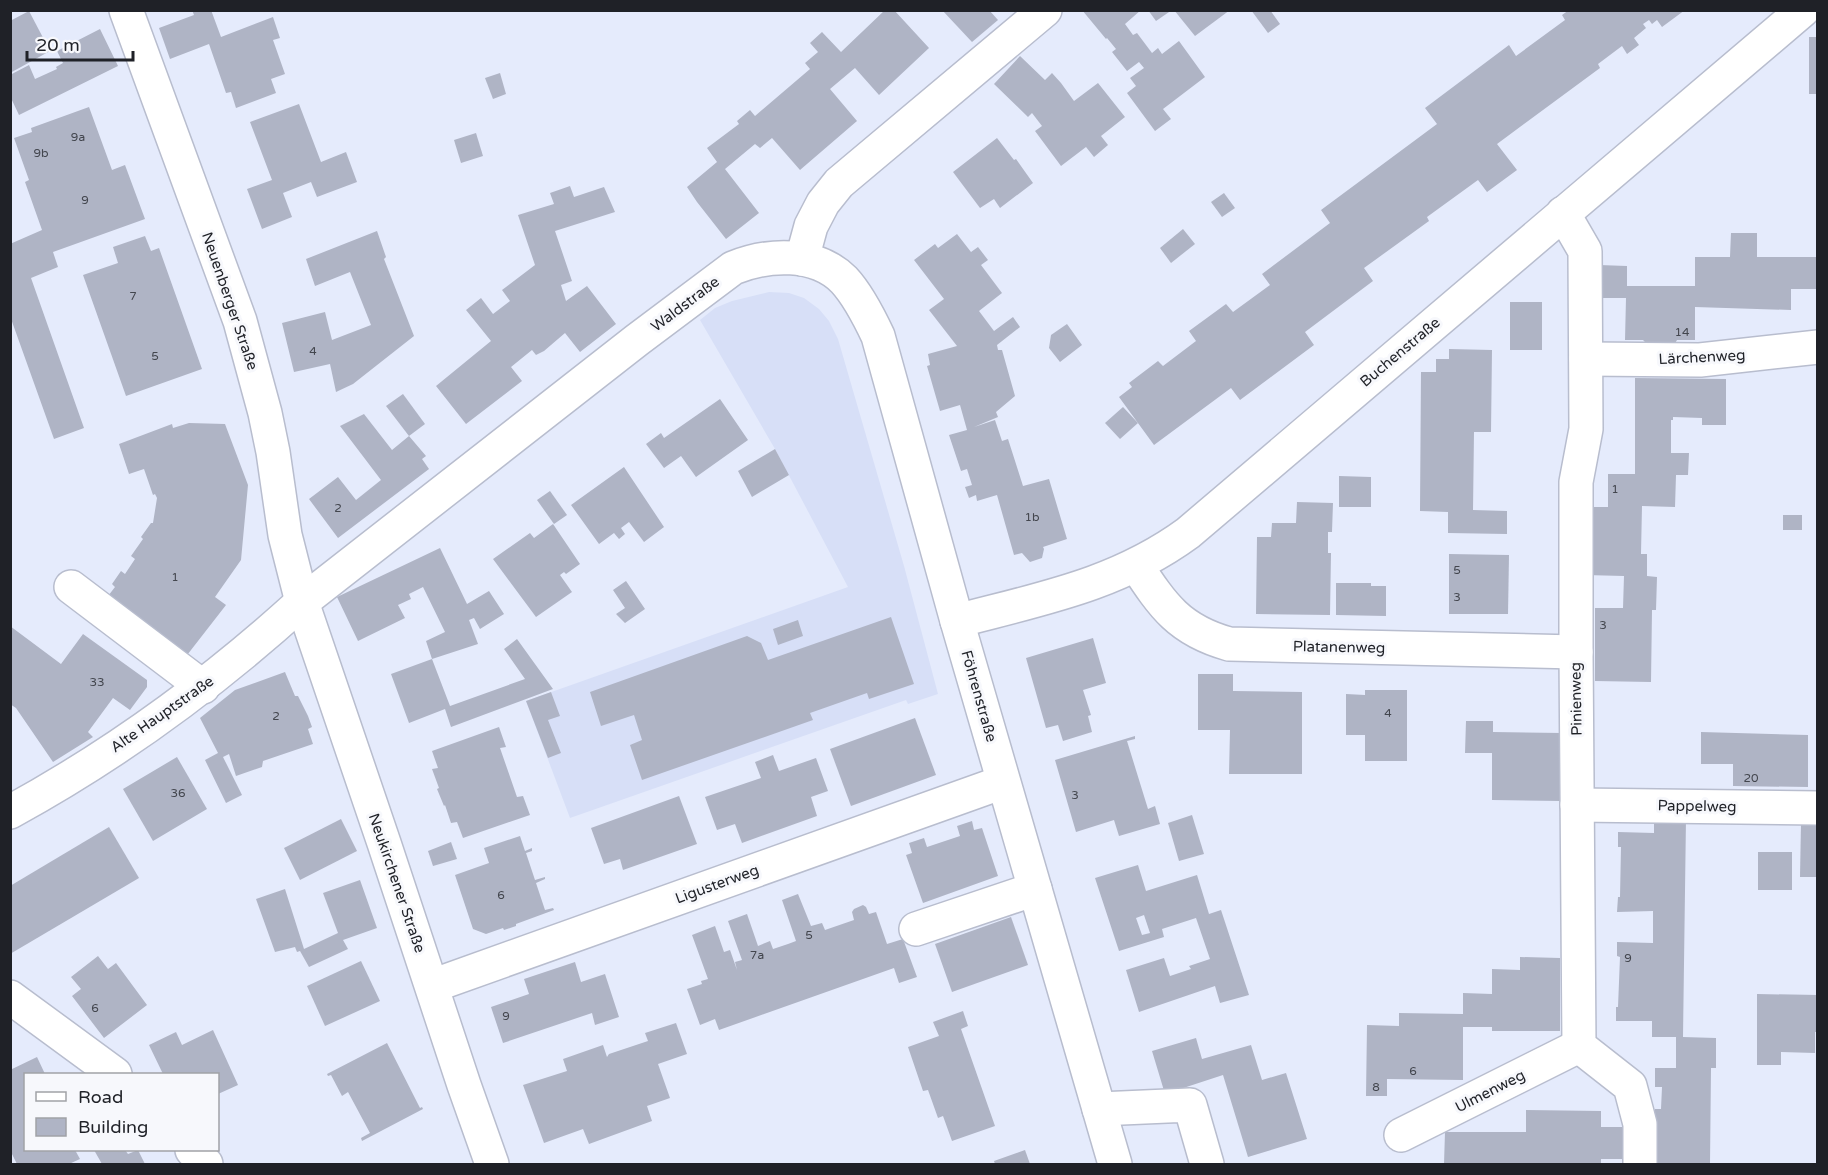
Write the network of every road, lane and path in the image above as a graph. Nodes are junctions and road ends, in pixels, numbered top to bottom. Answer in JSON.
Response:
{"nodes":[{"id":1,"x":126,"y":10,"type":"edge"},
{"id":2,"x":1045,"y":10,"type":"edge"},
{"id":3,"x":1803,"y":10,"type":"edge"},
{"id":4,"x":1563,"y":213,"type":"junction"},
{"id":5,"x":802,"y":259,"type":"junction"},
{"id":6,"x":1818,"y":347,"type":"edge"},
{"id":7,"x":1586,"y":359,"type":"junction"},
{"id":8,"x":1136,"y":565,"type":"junction"},
{"id":9,"x":71,"y":587,"type":"dead end"},
{"id":10,"x":302,"y":602,"type":"junction"},
{"id":11,"x":957,"y":621,"type":"junction"},
{"id":12,"x":1576,"y":652,"type":"junction"},
{"id":13,"x":202,"y":687,"type":"junction"},
{"id":14,"x":1003,"y":782,"type":"junction"},
{"id":15,"x":1577,"y":805,"type":"junction"},
{"id":16,"x":1818,"y":808,"type":"edge"},
{"id":17,"x":10,"y":812,"type":"edge"},
{"id":18,"x":1035,"y":889,"type":"junction"},
{"id":19,"x":916,"y":929,"type":"dead end"},
{"id":20,"x":432,"y":986,"type":"junction"},
{"id":21,"x":10,"y":997,"type":"edge"},
{"id":22,"x":1579,"y":1046,"type":"junction"},
{"id":23,"x":114,"y":1073,"type":"edge"},
{"id":24,"x":1099,"y":1109,"type":"junction"},
{"id":25,"x":1401,"y":1135,"type":"dead end"},
{"id":26,"x":194,"y":1151,"type":"edge"},
{"id":27,"x":206,"y":1164,"type":"edge"},
{"id":28,"x":492,"y":1164,"type":"edge"},
{"id":29,"x":1115,"y":1164,"type":"edge"},
{"id":30,"x":1207,"y":1164,"type":"edge"},
{"id":31,"x":1640,"y":1164,"type":"edge"}],
"edges":[{"from":1,"to":10,"type":"street","name":"Neuenberger Straße"},
{"from":2,"to":5,"type":"street"},
{"from":3,"to":4,"type":"street","name":"Buchenstraße"},
{"from":4,"to":7,"type":"street","name":"Pinienweg"},
{"from":4,"to":8,"type":"street","name":"Buchenstraße"},
{"from":5,"to":10,"type":"street","name":"Waldstraße"},
{"from":5,"to":11,"type":"street","name":"Föhrenstraße"},
{"from":6,"to":7,"type":"street","name":"Lärchenweg"},
{"from":7,"to":12,"type":"street","name":"Pinienweg"},
{"from":8,"to":11,"type":"street","name":"Buchenstraße"},
{"from":8,"to":12,"type":"street","name":"Platanenweg"},
{"from":9,"to":13,"type":"street"},
{"from":10,"to":13,"type":"street","name":"Alte Hauptstraße"},
{"from":10,"to":20,"type":"street","name":"Neukirchener Straße"},
{"from":11,"to":14,"type":"street","name":"Föhrenstraße"},
{"from":12,"to":15,"type":"street","name":"Pinienweg"},
{"from":13,"to":17,"type":"street","name":"Alte Hauptstraße"},
{"from":14,"to":18,"type":"street","name":"Föhrenstraße"},
{"from":14,"to":20,"type":"street","name":"Ligusterweg"},
{"from":15,"to":16,"type":"street","name":"Pappelweg"},
{"from":15,"to":22,"type":"street","name":"Pinienweg"},
{"from":18,"to":19,"type":"street"},
{"from":18,"to":24,"type":"street","name":"Föhrenstraße"},
{"from":20,"to":28,"type":"street","name":"Neukirchener Straße"},
{"from":21,"to":23,"type":"street"},
{"from":22,"to":25,"type":"street","name":"Ulmenweg"},
{"from":22,"to":31,"type":"street"},
{"from":24,"to":29,"type":"street","name":"Föhrenstraße"},
{"from":24,"to":30,"type":"street"},
{"from":26,"to":27,"type":"street"}]}
